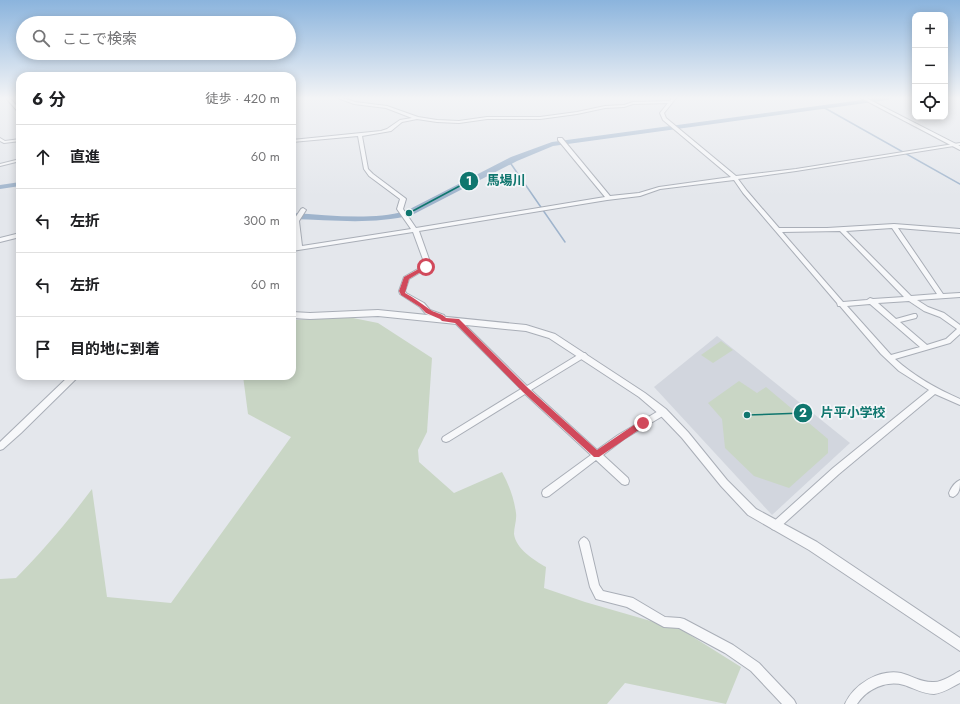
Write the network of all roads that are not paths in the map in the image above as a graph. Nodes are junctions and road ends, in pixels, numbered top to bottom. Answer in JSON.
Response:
{"nodes":[{"id":1,"x":385,"y":131,"type":"edge"},
{"id":2,"x":679,"y":131,"type":"edge"},
{"id":3,"x":926,"y":131,"type":"edge"},
{"id":4,"x":360,"y":134,"type":"junction"},
{"id":5,"x":0,"y":139,"type":"edge"},
{"id":6,"x":16,"y":140,"type":"edge"},
{"id":7,"x":296,"y":141,"type":"edge"},
{"id":8,"x":561,"y":141,"type":"dead end"},
{"id":9,"x":960,"y":144,"type":"edge"},
{"id":10,"x":953,"y":145,"type":"junction"},
{"id":11,"x":960,"y":148,"type":"edge"},
{"id":12,"x":16,"y":161,"type":"edge"},
{"id":13,"x":0,"y":165,"type":"edge"},
{"id":14,"x":736,"y":179,"type":"junction"},
{"id":15,"x":609,"y":199,"type":"junction"},
{"id":16,"x":303,"y":210,"type":"dead end"},
{"id":17,"x":894,"y":226,"type":"junction"},
{"id":18,"x":841,"y":229,"type":"junction"},
{"id":19,"x":414,"y":230,"type":"junction"},
{"id":20,"x":778,"y":230,"type":"junction"},
{"id":21,"x":960,"y":231,"type":"edge"},
{"id":22,"x":16,"y":236,"type":"edge"},
{"id":23,"x":0,"y":240,"type":"edge"},
{"id":24,"x":296,"y":248,"type":"edge"},
{"id":25,"x":300,"y":248,"type":"junction"},
{"id":26,"x":960,"y":295,"type":"edge"},
{"id":27,"x":941,"y":296,"type":"junction"},
{"id":28,"x":909,"y":298,"type":"junction"},
{"id":29,"x":870,"y":300,"type":"junction"},
{"id":30,"x":840,"y":304,"type":"junction"},
{"id":31,"x":296,"y":315,"type":"edge"},
{"id":32,"x":914,"y":316,"type":"dead end"},
{"id":33,"x":444,"y":320,"type":"junction"},
{"id":34,"x":457,"y":321,"type":"junction"},
{"id":35,"x":895,"y":321,"type":"junction"},
{"id":36,"x":960,"y":329,"type":"edge"},
{"id":37,"x":926,"y":348,"type":"junction"},
{"id":38,"x":583,"y":355,"type":"junction"},
{"id":39,"x":890,"y":358,"type":"junction"},
{"id":40,"x":69,"y":380,"type":"edge"},
{"id":41,"x":526,"y":390,"type":"junction"},
{"id":42,"x":934,"y":390,"type":"junction"},
{"id":43,"x":960,"y":402,"type":"edge"},
{"id":44,"x":663,"y":412,"type":"junction"},
{"id":45,"x":446,"y":439,"type":"dead end"},
{"id":46,"x":0,"y":447,"type":"edge"},
{"id":47,"x":596,"y":455,"type":"junction"},
{"id":48,"x":625,"y":482,"type":"dead end"},
{"id":49,"x":960,"y":484,"type":"edge"},
{"id":50,"x":546,"y":493,"type":"dead end"},
{"id":51,"x":953,"y":493,"type":"dead end"},
{"id":52,"x":775,"y":526,"type":"junction"},
{"id":53,"x":584,"y":542,"type":"dead end"},
{"id":54,"x":960,"y":645,"type":"edge"},
{"id":55,"x":960,"y":677,"type":"edge"},
{"id":56,"x":790,"y":704,"type":"edge"},
{"id":57,"x":850,"y":704,"type":"edge"}],
"edges":[{"from":1,"to":4,"type":"street"},
{"from":2,"to":14,"type":"street"},
{"from":3,"to":10,"type":"street"},
{"from":4,"to":7,"type":"street"},
{"from":4,"to":19,"type":"street"},
{"from":5,"to":6,"type":"street"},
{"from":8,"to":15,"type":"street"},
{"from":9,"to":10,"type":"street"},
{"from":10,"to":11,"type":"street"},
{"from":10,"to":14,"type":"street"},
{"from":12,"to":13,"type":"street"},
{"from":14,"to":15,"type":"street"},
{"from":14,"to":20,"type":"street"},
{"from":15,"to":19,"type":"street"},
{"from":16,"to":25,"type":"street"},
{"from":17,"to":18,"type":"street"},
{"from":17,"to":21,"type":"street"},
{"from":17,"to":27,"type":"street"},
{"from":18,"to":20,"type":"street"},
{"from":18,"to":28,"type":"street"},
{"from":19,"to":25,"type":"street"},
{"from":19,"to":33,"type":"street"},
{"from":20,"to":30,"type":"street"},
{"from":22,"to":23,"type":"street"},
{"from":24,"to":25,"type":"street"},
{"from":26,"to":27,"type":"street"},
{"from":27,"to":28,"type":"street"},
{"from":28,"to":29,"type":"street"},
{"from":28,"to":36,"type":"street"},
{"from":29,"to":30,"type":"street"},
{"from":29,"to":35,"type":"street"},
{"from":30,"to":39,"type":"street"},
{"from":31,"to":33,"type":"street"},
{"from":32,"to":35,"type":"street"},
{"from":33,"to":34,"type":"street"},
{"from":34,"to":38,"type":"street"},
{"from":34,"to":41,"type":"street"},
{"from":35,"to":37,"type":"street"},
{"from":36,"to":37,"type":"street"},
{"from":37,"to":39,"type":"street"},
{"from":38,"to":41,"type":"street"},
{"from":38,"to":44,"type":"street"},
{"from":39,"to":42,"type":"street"},
{"from":40,"to":46,"type":"street"},
{"from":41,"to":45,"type":"street"},
{"from":41,"to":47,"type":"street"},
{"from":42,"to":43,"type":"street"},
{"from":42,"to":52,"type":"street"},
{"from":44,"to":47,"type":"street"},
{"from":44,"to":52,"type":"street"},
{"from":47,"to":48,"type":"street"},
{"from":47,"to":50,"type":"street"},
{"from":49,"to":51,"type":"street"},
{"from":52,"to":54,"type":"street"},
{"from":53,"to":56,"type":"street"},
{"from":55,"to":57,"type":"street"}]}
